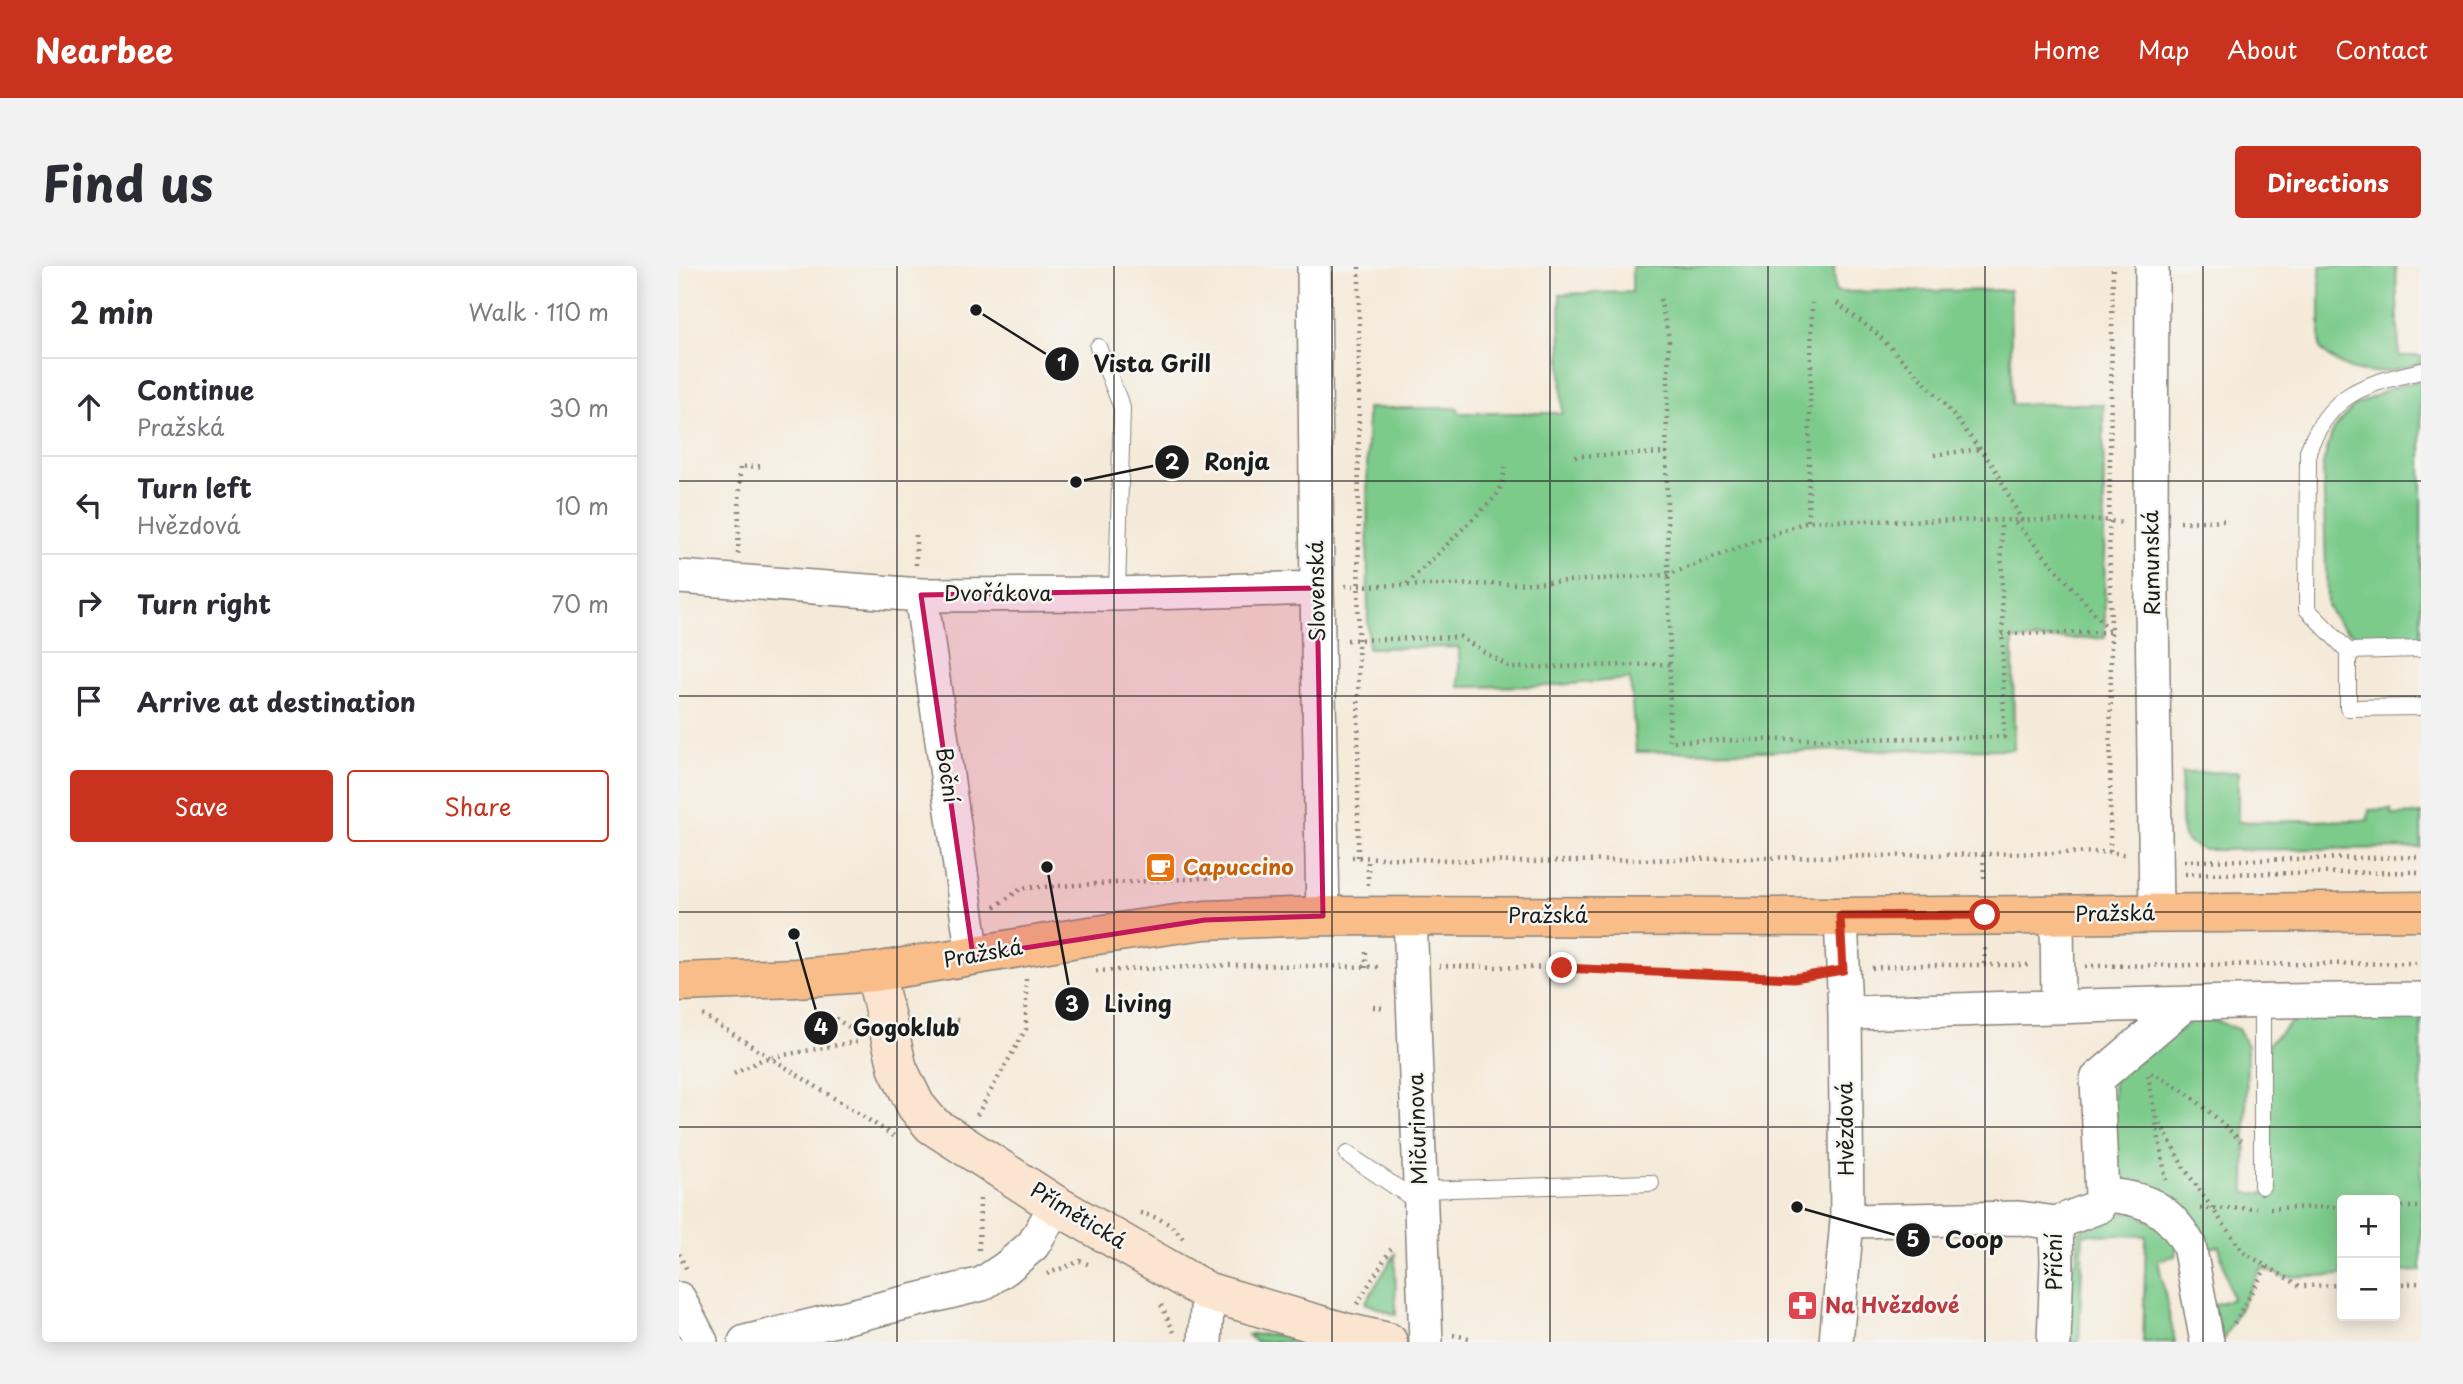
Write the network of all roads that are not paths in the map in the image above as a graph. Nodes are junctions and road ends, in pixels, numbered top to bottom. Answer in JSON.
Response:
{"nodes":[{"id":1,"x":1314,"y":266,"type":"edge"},
{"id":2,"x":2152,"y":266,"type":"edge"},
{"id":3,"x":1098,"y":347,"type":"dead end"},
{"id":4,"x":2421,"y":371,"type":"edge"},
{"id":5,"x":679,"y":577,"type":"edge"},
{"id":6,"x":918,"y":584,"type":"junction"},
{"id":7,"x":1317,"y":588,"type":"junction"},
{"id":8,"x":1117,"y":594,"type":"junction"},
{"id":9,"x":2421,"y":649,"type":"edge"},
{"id":10,"x":2348,"y":651,"type":"junction"},
{"id":11,"x":2421,"y":707,"type":"edge"},
{"id":12,"x":2421,"y":911,"type":"edge"},
{"id":13,"x":2156,"y":914,"type":"junction"},
{"id":14,"x":2057,"y":915,"type":"junction"},
{"id":15,"x":1324,"y":916,"type":"junction"},
{"id":16,"x":1410,"y":916,"type":"junction"},
{"id":17,"x":1840,"y":916,"type":"junction"},
{"id":18,"x":971,"y":939,"type":"junction"},
{"id":19,"x":876,"y":972,"type":"junction"},
{"id":20,"x":679,"y":982,"type":"edge"},
{"id":21,"x":2421,"y":999,"type":"edge"},
{"id":22,"x":2262,"y":1000,"type":"junction"},
{"id":23,"x":2185,"y":1004,"type":"junction"},
{"id":24,"x":2058,"y":1007,"type":"junction"},
{"id":25,"x":1845,"y":1013,"type":"junction"},
{"id":26,"x":1346,"y":1154,"type":"dead end"},
{"id":27,"x":1651,"y":1184,"type":"dead end"},
{"id":28,"x":2262,"y":1186,"type":"dead end"},
{"id":29,"x":2102,"y":1195,"type":"junction"},
{"id":30,"x":1420,"y":1196,"type":"junction"},
{"id":31,"x":1056,"y":1205,"type":"junction"},
{"id":32,"x":1847,"y":1221,"type":"junction"},
{"id":33,"x":2056,"y":1223,"type":"junction"},
{"id":34,"x":1208,"y":1292,"type":"junction"},
{"id":35,"x":679,"y":1299,"type":"edge"},
{"id":36,"x":2219,"y":1336,"type":"edge"},
{"id":37,"x":701,"y":1342,"type":"edge"},
{"id":38,"x":745,"y":1342,"type":"edge"},
{"id":39,"x":1205,"y":1342,"type":"edge"},
{"id":40,"x":1388,"y":1342,"type":"edge"},
{"id":41,"x":1426,"y":1342,"type":"edge"},
{"id":42,"x":1836,"y":1342,"type":"edge"},
{"id":43,"x":2054,"y":1342,"type":"edge"}],
"edges":[{"from":1,"to":7,"type":"street","name":"Slovenská"},
{"from":2,"to":13,"type":"street","name":"Rumunská"},
{"from":3,"to":8,"type":"lane"},
{"from":4,"to":10,"type":"lane"},
{"from":5,"to":6,"type":"street","name":"Dvořákova"},
{"from":6,"to":8,"type":"street","name":"Dvořákova"},
{"from":6,"to":18,"type":"street","name":"Boční"},
{"from":7,"to":8,"type":"street","name":"Dvořákova"},
{"from":7,"to":15,"type":"street","name":"Slovenská"},
{"from":9,"to":10,"type":"lane"},
{"from":10,"to":11,"type":"lane"},
{"from":12,"to":13,"type":"main road","name":"Pražská"},
{"from":13,"to":14,"type":"main road","name":"Pražská"},
{"from":14,"to":17,"type":"main road","name":"Pražská"},
{"from":14,"to":24,"type":"street"},
{"from":15,"to":16,"type":"main road","name":"Pražská"},
{"from":15,"to":18,"type":"main road","name":"Pražská"},
{"from":16,"to":17,"type":"main road","name":"Pražská"},
{"from":16,"to":30,"type":"street","name":"Mičurinova"},
{"from":17,"to":25,"type":"street","name":"Hvězdová"},
{"from":18,"to":19,"type":"main road","name":"Pražská"},
{"from":19,"to":20,"type":"main road","name":"Pražská"},
{"from":19,"to":31,"type":"main road","name":"Přímětická"},
{"from":21,"to":22,"type":"street"},
{"from":22,"to":23,"type":"street"},
{"from":22,"to":28,"type":"lane"},
{"from":23,"to":24,"type":"street"},
{"from":23,"to":29,"type":"street"},
{"from":24,"to":25,"type":"street"},
{"from":25,"to":32,"type":"street","name":"Hvězdová"},
{"from":26,"to":30,"type":"lane"},
{"from":27,"to":30,"type":"lane"},
{"from":29,"to":33,"type":"street"},
{"from":29,"to":36,"type":"street"},
{"from":30,"to":41,"type":"street","name":"Mičurinova"},
{"from":31,"to":34,"type":"main road","name":"Přímětická"},
{"from":31,"to":38,"type":"street"},
{"from":32,"to":33,"type":"street","name":"Příční"},
{"from":32,"to":42,"type":"street","name":"Hvězdová"},
{"from":33,"to":43,"type":"street","name":"Příční"},
{"from":34,"to":39,"type":"street"},
{"from":34,"to":40,"type":"main road","name":"Přímětická"},
{"from":35,"to":37,"type":"street"}]}
